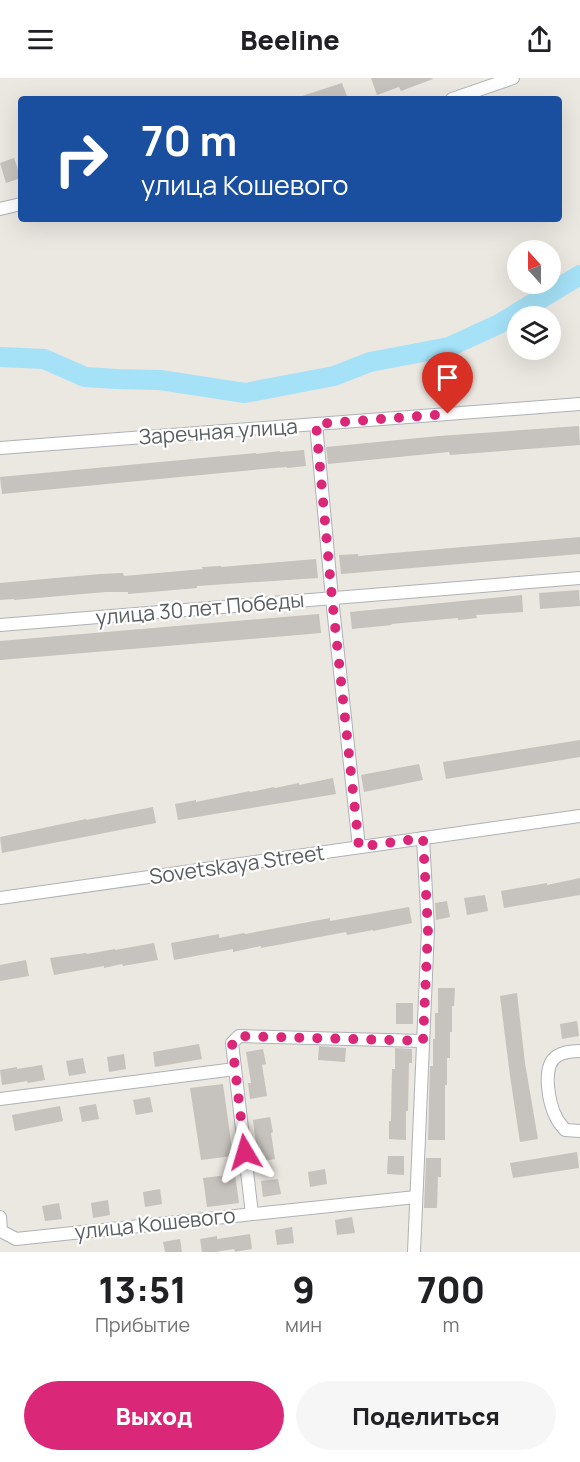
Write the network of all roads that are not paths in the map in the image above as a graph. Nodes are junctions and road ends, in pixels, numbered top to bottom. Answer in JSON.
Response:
{"nodes":[{"id":1,"x":513,"y":78,"type":"edge"},
{"id":2,"x":461,"y":96,"type":"edge"},
{"id":3,"x":18,"y":205,"type":"edge"},
{"id":4,"x":0,"y":209,"type":"edge"},
{"id":5,"x":580,"y":404,"type":"edge"},
{"id":6,"x":316,"y":424,"type":"junction"},
{"id":7,"x":0,"y":448,"type":"edge"},
{"id":8,"x":580,"y":578,"type":"edge"},
{"id":9,"x":332,"y":598,"type":"junction"},
{"id":10,"x":0,"y":625,"type":"edge"},
{"id":11,"x":580,"y":816,"type":"edge"},
{"id":12,"x":423,"y":838,"type":"junction"},
{"id":13,"x":359,"y":847,"type":"junction"},
{"id":14,"x":0,"y":898,"type":"edge"},
{"id":15,"x":423,"y":1041,"type":"junction"},
{"id":16,"x":580,"y":1051,"type":"edge"},
{"id":17,"x":235,"y":1069,"type":"junction"},
{"id":18,"x":0,"y":1099,"type":"edge"},
{"id":19,"x":580,"y":1131,"type":"edge"},
{"id":20,"x":416,"y":1197,"type":"junction"},
{"id":21,"x":252,"y":1214,"type":"junction"},
{"id":22,"x":0,"y":1217,"type":"edge"},
{"id":23,"x":414,"y":1252,"type":"edge"}],
"edges":[{"from":1,"to":2,"type":"street"},
{"from":3,"to":4,"type":"street"},
{"from":5,"to":6,"type":"street","name":"Заречная улица"},
{"from":6,"to":7,"type":"street","name":"Заречная улица"},
{"from":6,"to":9,"type":"street"},
{"from":8,"to":9,"type":"street","name":"улица 30 лет Победы"},
{"from":9,"to":10,"type":"street","name":"улица 30 лет Победы"},
{"from":9,"to":13,"type":"street"},
{"from":11,"to":12,"type":"street","name":"Sovetskaya Street"},
{"from":12,"to":13,"type":"street","name":"Sovetskaya Street"},
{"from":12,"to":15,"type":"street"},
{"from":13,"to":14,"type":"street","name":"Sovetskaya Street"},
{"from":15,"to":17,"type":"street","name":"улица Кошевого"},
{"from":15,"to":20,"type":"street"},
{"from":16,"to":19,"type":"street"},
{"from":17,"to":18,"type":"street"},
{"from":17,"to":21,"type":"street","name":"улица Кошевого"},
{"from":20,"to":21,"type":"street","name":"улица Кошевого"},
{"from":20,"to":23,"type":"street"},
{"from":21,"to":22,"type":"street","name":"улица Кошевого"}]}
